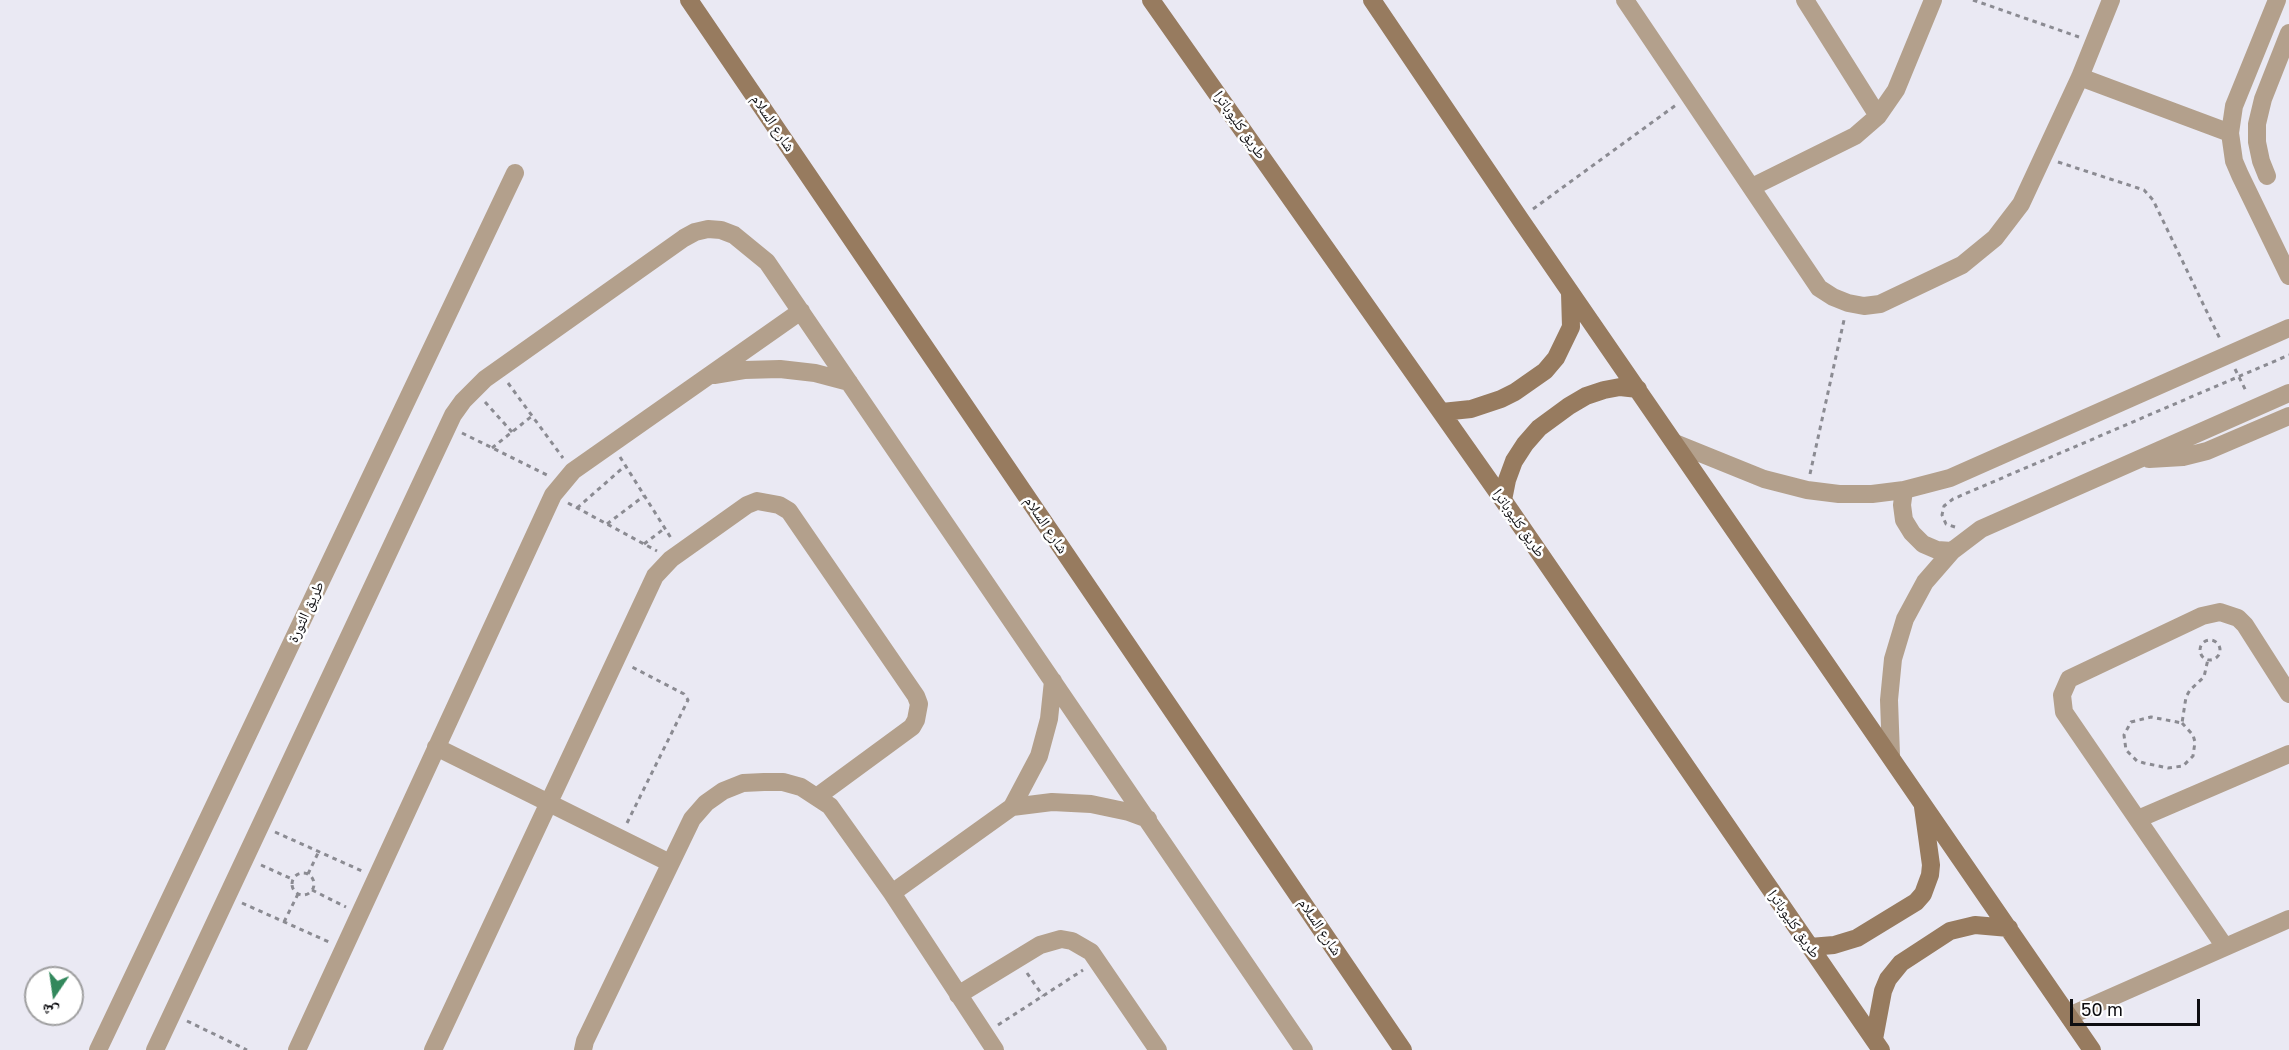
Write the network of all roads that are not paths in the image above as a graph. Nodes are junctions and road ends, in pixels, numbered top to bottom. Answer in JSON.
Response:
{"nodes":[{"id":1,"x":689,"y":0,"type":"edge"},
{"id":2,"x":1151,"y":0,"type":"edge"},
{"id":3,"x":1372,"y":0,"type":"edge"},
{"id":4,"x":1625,"y":0,"type":"edge"},
{"id":5,"x":1805,"y":0,"type":"edge"},
{"id":6,"x":1933,"y":0,"type":"edge"},
{"id":7,"x":2111,"y":0,"type":"edge"},
{"id":8,"x":2277,"y":0,"type":"edge"},
{"id":9,"x":2289,"y":33,"type":"edge"},
{"id":10,"x":2080,"y":77,"type":"junction"},
{"id":11,"x":1878,"y":116,"type":"junction"},
{"id":12,"x":2230,"y":133,"type":"junction"},
{"id":13,"x":515,"y":174,"type":"dead end"},
{"id":14,"x":2267,"y":176,"type":"dead end"},
{"id":15,"x":1752,"y":187,"type":"junction"},
{"id":16,"x":2289,"y":276,"type":"edge"},
{"id":17,"x":1570,"y":291,"type":"junction"},
{"id":18,"x":801,"y":311,"type":"junction"},
{"id":19,"x":2289,"y":328,"type":"edge"},
{"id":20,"x":709,"y":375,"type":"junction"},
{"id":21,"x":849,"y":382,"type":"junction"},
{"id":22,"x":1638,"y":389,"type":"junction"},
{"id":23,"x":2289,"y":393,"type":"edge"},
{"id":24,"x":1442,"y":412,"type":"junction"},
{"id":25,"x":2289,"y":416,"type":"edge"},
{"id":26,"x":1675,"y":443,"type":"junction"},
{"id":27,"x":2136,"y":460,"type":"junction"},
{"id":28,"x":1904,"y":490,"type":"junction"},
{"id":29,"x":1503,"y":500,"type":"junction"},
{"id":30,"x":1952,"y":551,"type":"junction"},
{"id":31,"x":1053,"y":681,"type":"junction"},
{"id":32,"x":2289,"y":694,"type":"edge"},
{"id":33,"x":436,"y":747,"type":"junction"},
{"id":34,"x":2289,"y":754,"type":"edge"},
{"id":35,"x":1891,"y":755,"type":"junction"},
{"id":36,"x":818,"y":796,"type":"junction"},
{"id":37,"x":549,"y":802,"type":"junction"},
{"id":38,"x":1923,"y":803,"type":"junction"},
{"id":39,"x":1012,"y":807,"type":"junction"},
{"id":40,"x":1148,"y":819,"type":"junction"},
{"id":41,"x":2138,"y":819,"type":"junction"},
{"id":42,"x":670,"y":863,"type":"junction"},
{"id":43,"x":891,"y":893,"type":"junction"},
{"id":44,"x":2289,"y":919,"type":"edge"},
{"id":45,"x":2009,"y":928,"type":"junction"},
{"id":46,"x":1810,"y":947,"type":"junction"},
{"id":47,"x":2225,"y":947,"type":"junction"},
{"id":48,"x":958,"y":995,"type":"junction"},
{"id":49,"x":2069,"y":1016,"type":"junction"},
{"id":50,"x":1877,"y":1045,"type":"edge"},
{"id":51,"x":98,"y":1050,"type":"edge"},
{"id":52,"x":155,"y":1050,"type":"edge"},
{"id":53,"x":297,"y":1050,"type":"edge"},
{"id":54,"x":433,"y":1050,"type":"edge"},
{"id":55,"x":583,"y":1050,"type":"edge"},
{"id":56,"x":995,"y":1050,"type":"edge"},
{"id":57,"x":1158,"y":1050,"type":"edge"},
{"id":58,"x":1304,"y":1050,"type":"edge"},
{"id":59,"x":1403,"y":1050,"type":"edge"},
{"id":60,"x":2092,"y":1050,"type":"edge"}],
"edges":[{"from":1,"to":59,"type":"main road","name":"شارع السلام"},
{"from":2,"to":24,"type":"main road","name":"طريق كليوباترا"},
{"from":3,"to":17,"type":"main road"},
{"from":4,"to":15,"type":"street"},
{"from":5,"to":11,"type":"street"},
{"from":6,"to":11,"type":"street"},
{"from":7,"to":10,"type":"street"},
{"from":8,"to":12,"type":"street"},
{"from":9,"to":14,"type":"street"},
{"from":10,"to":12,"type":"street"},
{"from":10,"to":15,"type":"street"},
{"from":11,"to":15,"type":"street"},
{"from":12,"to":16,"type":"street"},
{"from":13,"to":51,"type":"street","name":"طريق الثورة"},
{"from":17,"to":22,"type":"main road"},
{"from":17,"to":24,"type":"main road"},
{"from":18,"to":20,"type":"street"},
{"from":18,"to":21,"type":"street"},
{"from":18,"to":52,"type":"street"},
{"from":19,"to":28,"type":"street"},
{"from":20,"to":21,"type":"street"},
{"from":20,"to":33,"type":"street"},
{"from":21,"to":31,"type":"street"},
{"from":22,"to":26,"type":"main road"},
{"from":22,"to":29,"type":"main road"},
{"from":23,"to":27,"type":"street"},
{"from":24,"to":29,"type":"main road","name":"طريق كليوباترا"},
{"from":25,"to":27,"type":"street"},
{"from":26,"to":28,"type":"street"},
{"from":26,"to":35,"type":"main road"},
{"from":27,"to":30,"type":"street"},
{"from":28,"to":30,"type":"street"},
{"from":29,"to":46,"type":"main road","name":"طريق كليوباترا"},
{"from":30,"to":35,"type":"street"},
{"from":31,"to":39,"type":"street"},
{"from":31,"to":40,"type":"street"},
{"from":32,"to":41,"type":"street"},
{"from":33,"to":37,"type":"street"},
{"from":33,"to":53,"type":"street"},
{"from":34,"to":41,"type":"street"},
{"from":35,"to":38,"type":"main road"},
{"from":36,"to":37,"type":"street"},
{"from":36,"to":42,"type":"street"},
{"from":36,"to":43,"type":"street"},
{"from":37,"to":42,"type":"street"},
{"from":37,"to":54,"type":"street"},
{"from":38,"to":45,"type":"main road"},
{"from":38,"to":46,"type":"main road"},
{"from":39,"to":40,"type":"street"},
{"from":39,"to":43,"type":"street"},
{"from":40,"to":58,"type":"street"},
{"from":41,"to":47,"type":"street"},
{"from":42,"to":55,"type":"street"},
{"from":43,"to":48,"type":"street"},
{"from":44,"to":47,"type":"street"},
{"from":45,"to":49,"type":"main road"},
{"from":45,"to":50,"type":"main road"},
{"from":46,"to":50,"type":"main road","name":"طريق كليوباترا"},
{"from":47,"to":49,"type":"street"},
{"from":48,"to":56,"type":"street"},
{"from":48,"to":57,"type":"street"},
{"from":49,"to":60,"type":"main road"}]}
